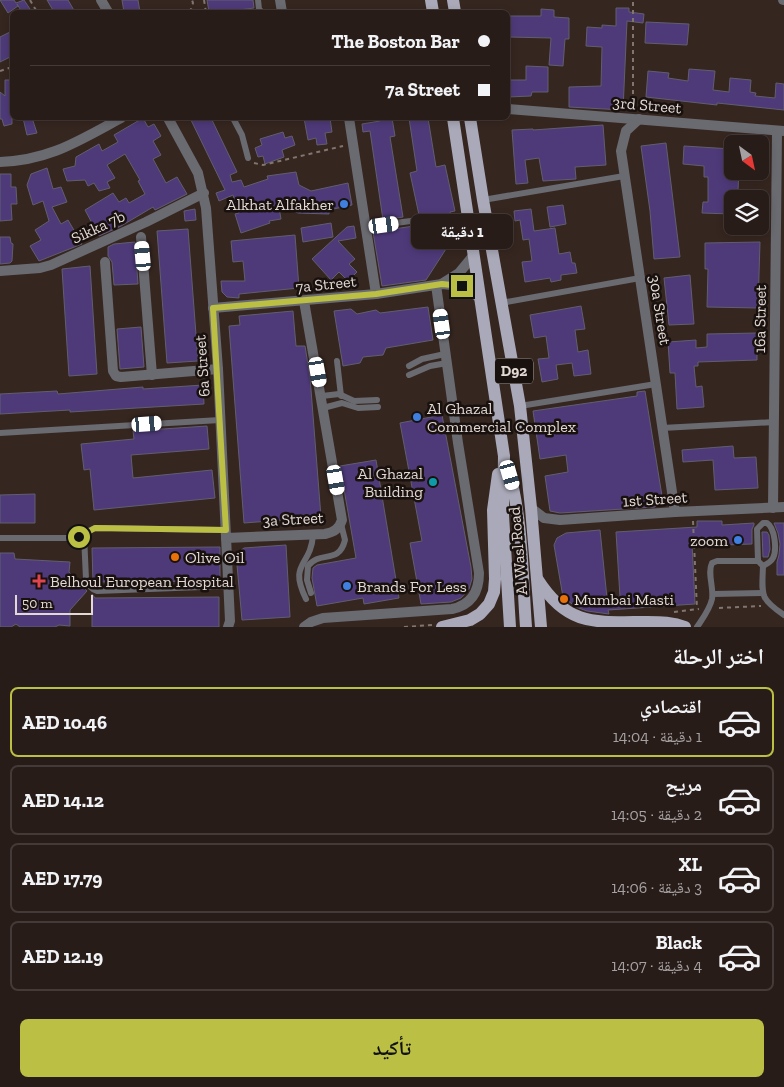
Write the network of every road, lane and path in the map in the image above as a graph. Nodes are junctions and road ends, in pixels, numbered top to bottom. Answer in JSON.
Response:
{"nodes":[{"id":1,"x":633,"y":0,"type":"edge"},
{"id":2,"x":510,"y":109,"type":"edge"},
{"id":3,"x":636,"y":119,"type":"junction"},
{"id":4,"x":117,"y":120,"type":"edge"},
{"id":5,"x":169,"y":120,"type":"edge"},
{"id":6,"x":234,"y":120,"type":"edge"},
{"id":7,"x":349,"y":120,"type":"edge"},
{"id":8,"x":452,"y":120,"type":"edge"},
{"id":9,"x":470,"y":120,"type":"edge"},
{"id":10,"x":780,"y":131,"type":"edge"},
{"id":11,"x":353,"y":143,"type":"junction"},
{"id":12,"x":248,"y":158,"type":"joint"},
{"id":13,"x":0,"y":162,"type":"edge"},
{"id":14,"x":624,"y":176,"type":"junction"},
{"id":15,"x":204,"y":193,"type":"junction"},
{"id":16,"x":483,"y":200,"type":"junction"},
{"id":17,"x":418,"y":220,"type":"dead end"},
{"id":18,"x":366,"y":227,"type":"junction"},
{"id":19,"x":141,"y":237,"type":"dead end"},
{"id":20,"x":473,"y":256,"type":"junction"},
{"id":21,"x":105,"y":262,"type":"dead end"},
{"id":22,"x":0,"y":271,"type":"edge"},
{"id":23,"x":640,"y":278,"type":"junction"},
{"id":24,"x":439,"y":284,"type":"junction"},
{"id":25,"x":376,"y":294,"type":"junction"},
{"id":26,"x":480,"y":298,"type":"junction"},
{"id":27,"x":304,"y":301,"type":"junction"},
{"id":28,"x":501,"y":303,"type":"junction"},
{"id":29,"x":213,"y":308,"type":"junction"},
{"id":30,"x":446,"y":359,"type":"junction"},
{"id":31,"x":337,"y":361,"type":"dead end"},
{"id":32,"x":409,"y":366,"type":"dead end"},
{"id":33,"x":218,"y":369,"type":"junction"},
{"id":34,"x":152,"y":375,"type":"junction"},
{"id":35,"x":409,"y":375,"type":"dead end"},
{"id":36,"x":656,"y":384,"type":"junction"},
{"id":37,"x":341,"y":394,"type":"junction"},
{"id":38,"x":322,"y":396,"type":"junction"},
{"id":39,"x":342,"y":403,"type":"junction"},
{"id":40,"x":520,"y":406,"type":"junction"},
{"id":41,"x":323,"y":408,"type":"junction"},
{"id":42,"x":220,"y":420,"type":"junction"},
{"id":43,"x":774,"y":422,"type":"junction"},
{"id":44,"x":662,"y":428,"type":"junction"},
{"id":45,"x":0,"y":433,"type":"edge"},
{"id":46,"x":504,"y":456,"type":"junction"},
{"id":47,"x":784,"y":507,"type":"edge"},
{"id":48,"x":531,"y":508,"type":"junction"},
{"id":49,"x":773,"y":508,"type":"junction"},
{"id":50,"x":692,"y":511,"type":"junction"},
{"id":51,"x":675,"y":512,"type":"junction"},
{"id":52,"x":341,"y":524,"type":"junction"},
{"id":53,"x":84,"y":534,"type":"junction"},
{"id":54,"x":226,"y":534,"type":"junction"},
{"id":55,"x":314,"y":535,"type":"junction"},
{"id":56,"x":0,"y":538,"type":"edge"},
{"id":57,"x":758,"y":561,"type":"junction"},
{"id":58,"x":763,"y":566,"type":"junction"},
{"id":59,"x":537,"y":578,"type":"junction"},
{"id":60,"x":228,"y":586,"type":"junction"},
{"id":61,"x":311,"y":593,"type":"dead end"},
{"id":62,"x":762,"y":593,"type":"junction"},
{"id":63,"x":712,"y":594,"type":"junction"},
{"id":64,"x":306,"y":599,"type":"dead end"},
{"id":65,"x":784,"y":615,"type":"edge"},
{"id":66,"x":533,"y":624,"type":"edge"},
{"id":67,"x":230,"y":625,"type":"edge"},
{"id":68,"x":698,"y":626,"type":"edge"},
{"id":69,"x":304,"y":627,"type":"edge"},
{"id":70,"x":442,"y":627,"type":"edge"},
{"id":71,"x":510,"y":627,"type":"edge"},
{"id":72,"x":685,"y":627,"type":"edge"}],
"edges":[{"from":1,"to":3,"type":"path"},
{"from":2,"to":3,"type":"street","name":"3rd Street"},
{"from":3,"to":10,"type":"street","name":"3rd Street"},
{"from":3,"to":14,"type":"street","name":"30a Street"},
{"from":4,"to":13,"type":"street"},
{"from":5,"to":15,"type":"street","name":"6a Street"},
{"from":6,"to":12,"type":"lane"},
{"from":7,"to":11,"type":"street"},
{"from":8,"to":20,"type":"main road","name":"Al Wasl Road","number":"D92"},
{"from":9,"to":16,"type":"main road","name":"Al Wasl Road","number":"D92"},
{"from":10,"to":43,"type":"street","name":"16a Street"},
{"from":11,"to":12,"type":"path"},
{"from":11,"to":18,"type":"street"},
{"from":14,"to":16,"type":"lane"},
{"from":14,"to":23,"type":"street","name":"30a Street"},
{"from":15,"to":22,"type":"street","name":"Sikka 7b"},
{"from":15,"to":29,"type":"street","name":"6a Street"},
{"from":16,"to":28,"type":"main road","name":"Al Wasl Road","number":"D92"},
{"from":17,"to":18,"type":"lane"},
{"from":18,"to":25,"type":"street"},
{"from":19,"to":34,"type":"street"},
{"from":20,"to":24,"type":"street","name":"7a Street"},
{"from":20,"to":26,"type":"main road","name":"Al Wasl Road","number":"D92"},
{"from":21,"to":34,"type":"street"},
{"from":23,"to":28,"type":"lane"},
{"from":23,"to":36,"type":"street","name":"30a Street"},
{"from":24,"to":25,"type":"street","name":"7a Street"},
{"from":24,"to":26,"type":"street","name":"7a Street"},
{"from":24,"to":30,"type":"street"},
{"from":25,"to":27,"type":"street","name":"7a Street"},
{"from":26,"to":46,"type":"main road","name":"Al Wasl Road","number":"D92"},
{"from":27,"to":29,"type":"street","name":"7a Street"},
{"from":27,"to":38,"type":"street","name":"3a Street"},
{"from":28,"to":40,"type":"main road","name":"Al Wasl Road","number":"D92"},
{"from":29,"to":33,"type":"street","name":"6a Street"},
{"from":30,"to":32,"type":"lane"},
{"from":30,"to":35,"type":"lane"},
{"from":30,"to":69,"type":"street"},
{"from":31,"to":37,"type":"lane"},
{"from":33,"to":34,"type":"street"},
{"from":33,"to":42,"type":"street","name":"6a Street"},
{"from":36,"to":40,"type":"lane"},
{"from":36,"to":44,"type":"street","name":"30a Street"},
{"from":37,"to":38,"type":"lane"},
{"from":37,"to":39,"type":"lane"},
{"from":37,"to":39,"type":"lane"},
{"from":38,"to":41,"type":"street","name":"3a Street"},
{"from":39,"to":41,"type":"lane"},
{"from":40,"to":48,"type":"main road","name":"Al Wasl Road","number":"D92"},
{"from":41,"to":52,"type":"street","name":"3a Street"},
{"from":42,"to":45,"type":"lane"},
{"from":42,"to":54,"type":"street","name":"6a Street"},
{"from":43,"to":44,"type":"lane"},
{"from":43,"to":49,"type":"street","name":"16a Street"},
{"from":44,"to":51,"type":"street","name":"30a Street"},
{"from":46,"to":66,"type":"main road"},
{"from":46,"to":70,"type":"main road"},
{"from":46,"to":71,"type":"main road","name":"Al Wasl Road","number":"D92"},
{"from":47,"to":49,"type":"street","name":"1st Street"},
{"from":48,"to":51,"type":"street","name":"1st Street"},
{"from":48,"to":59,"type":"main road","name":"Al Wasl Road","number":"D92"},
{"from":49,"to":50,"type":"street","name":"1st Street"},
{"from":50,"to":51,"type":"street","name":"1st Street"},
{"from":50,"to":68,"type":"path"},
{"from":52,"to":55,"type":"street","name":"3a Street"},
{"from":52,"to":61,"type":"lane"},
{"from":53,"to":54,"type":"lane"},
{"from":53,"to":56,"type":"lane"},
{"from":53,"to":60,"type":"lane"},
{"from":54,"to":55,"type":"street","name":"3a Street"},
{"from":54,"to":60,"type":"street","name":"6a Street"},
{"from":55,"to":64,"type":"lane"},
{"from":57,"to":58,"type":"lane"},
{"from":57,"to":58,"type":"lane"},
{"from":57,"to":63,"type":"lane"},
{"from":58,"to":62,"type":"lane"},
{"from":59,"to":66,"type":"main road","name":"Al Wasl Road","number":"D92"},
{"from":59,"to":72,"type":"main road"},
{"from":60,"to":67,"type":"street","name":"6a Street"},
{"from":62,"to":63,"type":"lane"},
{"from":62,"to":65,"type":"lane"},
{"from":63,"to":68,"type":"lane"}]}
